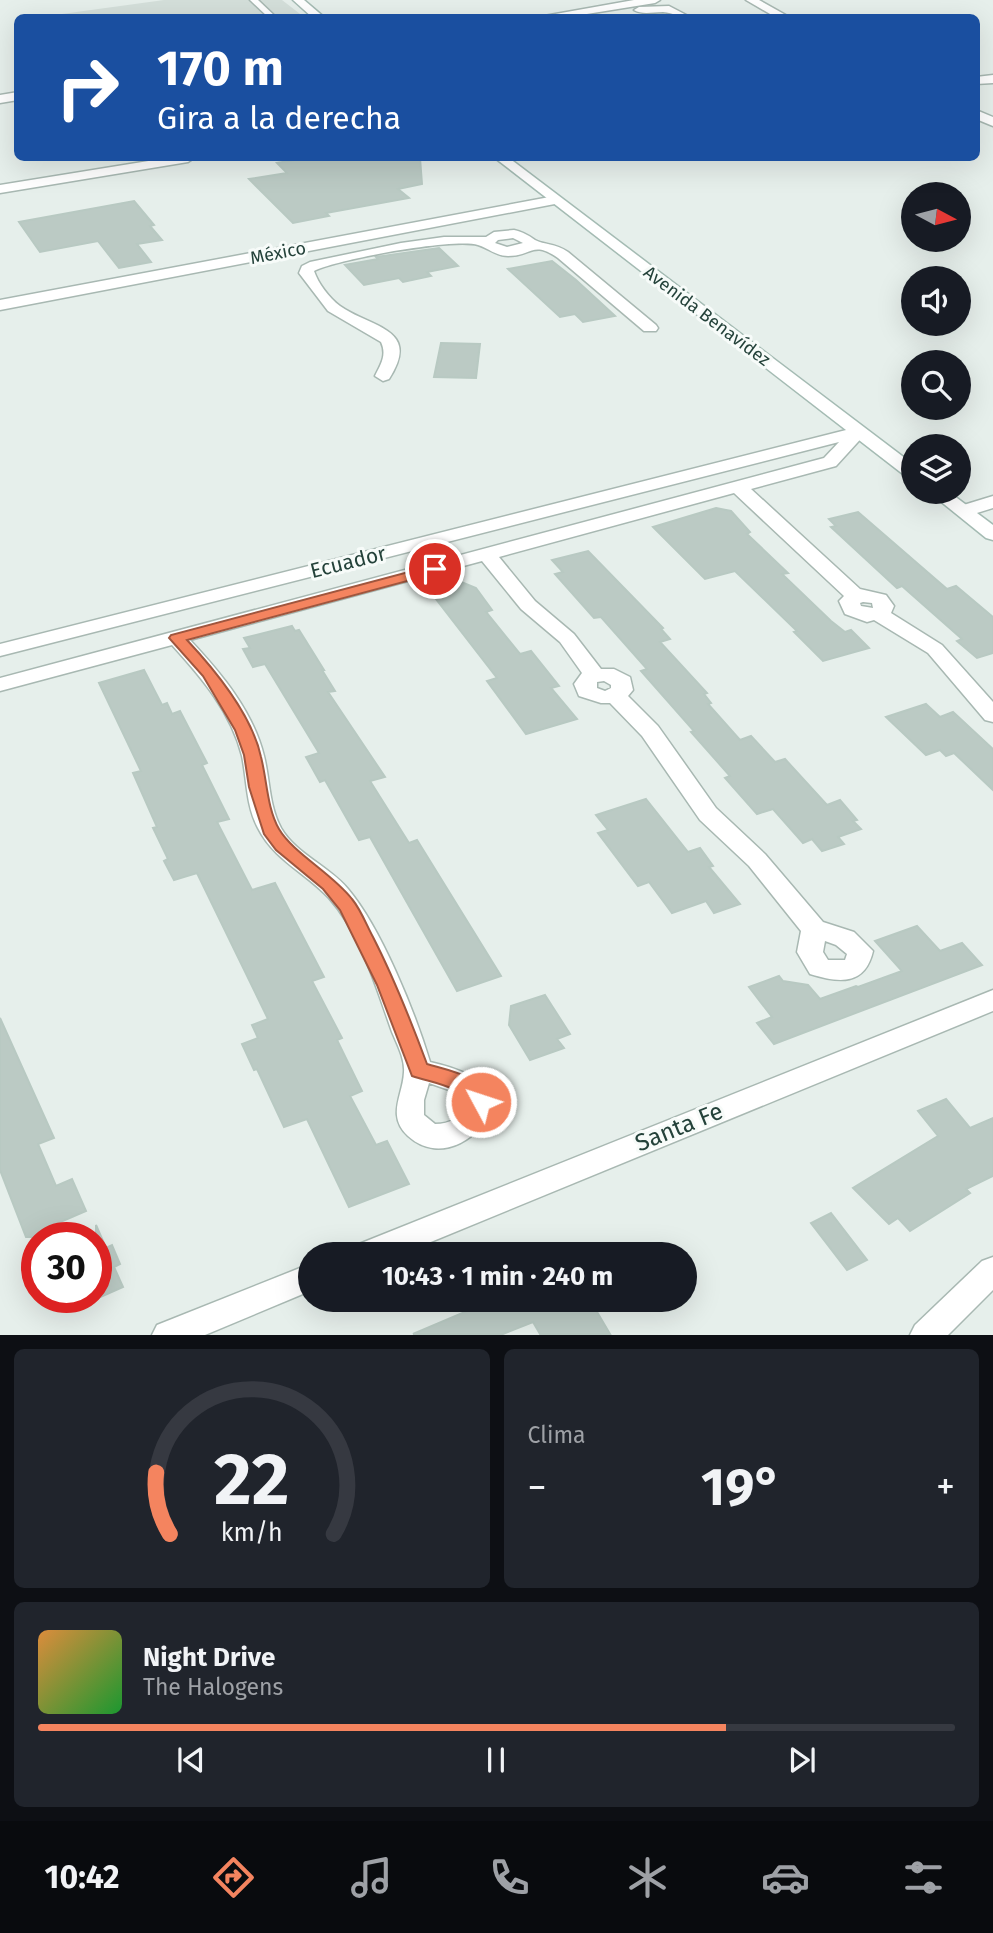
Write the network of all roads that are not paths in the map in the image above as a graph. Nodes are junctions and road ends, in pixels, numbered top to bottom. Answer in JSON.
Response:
{"nodes":[{"id":1,"x":254,"y":0,"type":"edge"},
{"id":2,"x":298,"y":0,"type":"edge"},
{"id":3,"x":655,"y":0,"type":"edge"},
{"id":4,"x":751,"y":0,"type":"edge"},
{"id":5,"x":629,"y":2,"type":"edge"},
{"id":6,"x":270,"y":14,"type":"edge"},
{"id":7,"x":315,"y":14,"type":"edge"},
{"id":8,"x":561,"y":14,"type":"edge"},
{"id":9,"x":614,"y":14,"type":"edge"},
{"id":10,"x":681,"y":14,"type":"edge"},
{"id":11,"x":778,"y":14,"type":"edge"},
{"id":12,"x":170,"y":161,"type":"edge"},
{"id":13,"x":504,"y":161,"type":"edge"},
{"id":14,"x":0,"y":189,"type":"edge"},
{"id":15,"x":555,"y":200,"type":"junction"},
{"id":16,"x":523,"y":206,"type":"junction"},
{"id":17,"x":485,"y":214,"type":"junction"},
{"id":18,"x":489,"y":240,"type":"junction"},
{"id":19,"x":528,"y":240,"type":"junction"},
{"id":20,"x":0,"y":305,"type":"edge"},
{"id":21,"x":650,"y":328,"type":"dead end"},
{"id":22,"x":383,"y":376,"type":"dead end"},
{"id":23,"x":858,"y":432,"type":"junction"},
{"id":24,"x":901,"y":464,"type":"edge"},
{"id":25,"x":739,"y":488,"type":"junction"},
{"id":26,"x":993,"y":502,"type":"edge"},
{"id":27,"x":953,"y":504,"type":"edge"},
{"id":28,"x":964,"y":512,"type":"junction"},
{"id":29,"x":993,"y":534,"type":"edge"},
{"id":30,"x":487,"y":555,"type":"junction"},
{"id":31,"x":177,"y":638,"type":"junction"},
{"id":32,"x":0,"y":650,"type":"edge"},
{"id":33,"x":0,"y":685,"type":"edge"},
{"id":34,"x":993,"y":715,"type":"edge"},
{"id":35,"x":814,"y":929,"type":"dead end"},
{"id":36,"x":993,"y":1000,"type":"edge"},
{"id":37,"x":419,"y":1070,"type":"dead end"},
{"id":38,"x":397,"y":1242,"type":"edge"},
{"id":39,"x":993,"y":1270,"type":"edge"},
{"id":40,"x":298,"y":1282,"type":"edge"},
{"id":41,"x":168,"y":1335,"type":"edge"},
{"id":42,"x":926,"y":1335,"type":"edge"}],
"edges":[{"from":1,"to":6,"type":"lane"},
{"from":2,"to":7,"type":"street"},
{"from":3,"to":5,"type":"street"},
{"from":4,"to":11,"type":"street"},
{"from":5,"to":8,"type":"street"},
{"from":9,"to":10,"type":"street"},
{"from":12,"to":14,"type":"street"},
{"from":13,"to":15,"type":"street","name":"Avenida Benavídez"},
{"from":15,"to":16,"type":"street","name":"México"},
{"from":15,"to":23,"type":"street","name":"Avenida Benavídez"},
{"from":16,"to":17,"type":"street","name":"México"},
{"from":16,"to":19,"type":"street"},
{"from":17,"to":18,"type":"street"},
{"from":17,"to":20,"type":"street","name":"México"},
{"from":18,"to":19,"type":"street"},
{"from":18,"to":22,"type":"street"},
{"from":19,"to":21,"type":"street"},
{"from":23,"to":24,"type":"street","name":"Avenida Benavídez"},
{"from":23,"to":25,"type":"street"},
{"from":23,"to":32,"type":"street","name":"Ecuador"},
{"from":25,"to":30,"type":"street"},
{"from":25,"to":34,"type":"street"},
{"from":26,"to":28,"type":"street"},
{"from":27,"to":28,"type":"street"},
{"from":28,"to":29,"type":"street"},
{"from":30,"to":31,"type":"street"},
{"from":30,"to":35,"type":"street"},
{"from":31,"to":33,"type":"street"},
{"from":31,"to":37,"type":"street"},
{"from":36,"to":38,"type":"street","name":"Santa Fe"},
{"from":39,"to":42,"type":"street"},
{"from":40,"to":41,"type":"street"}]}
